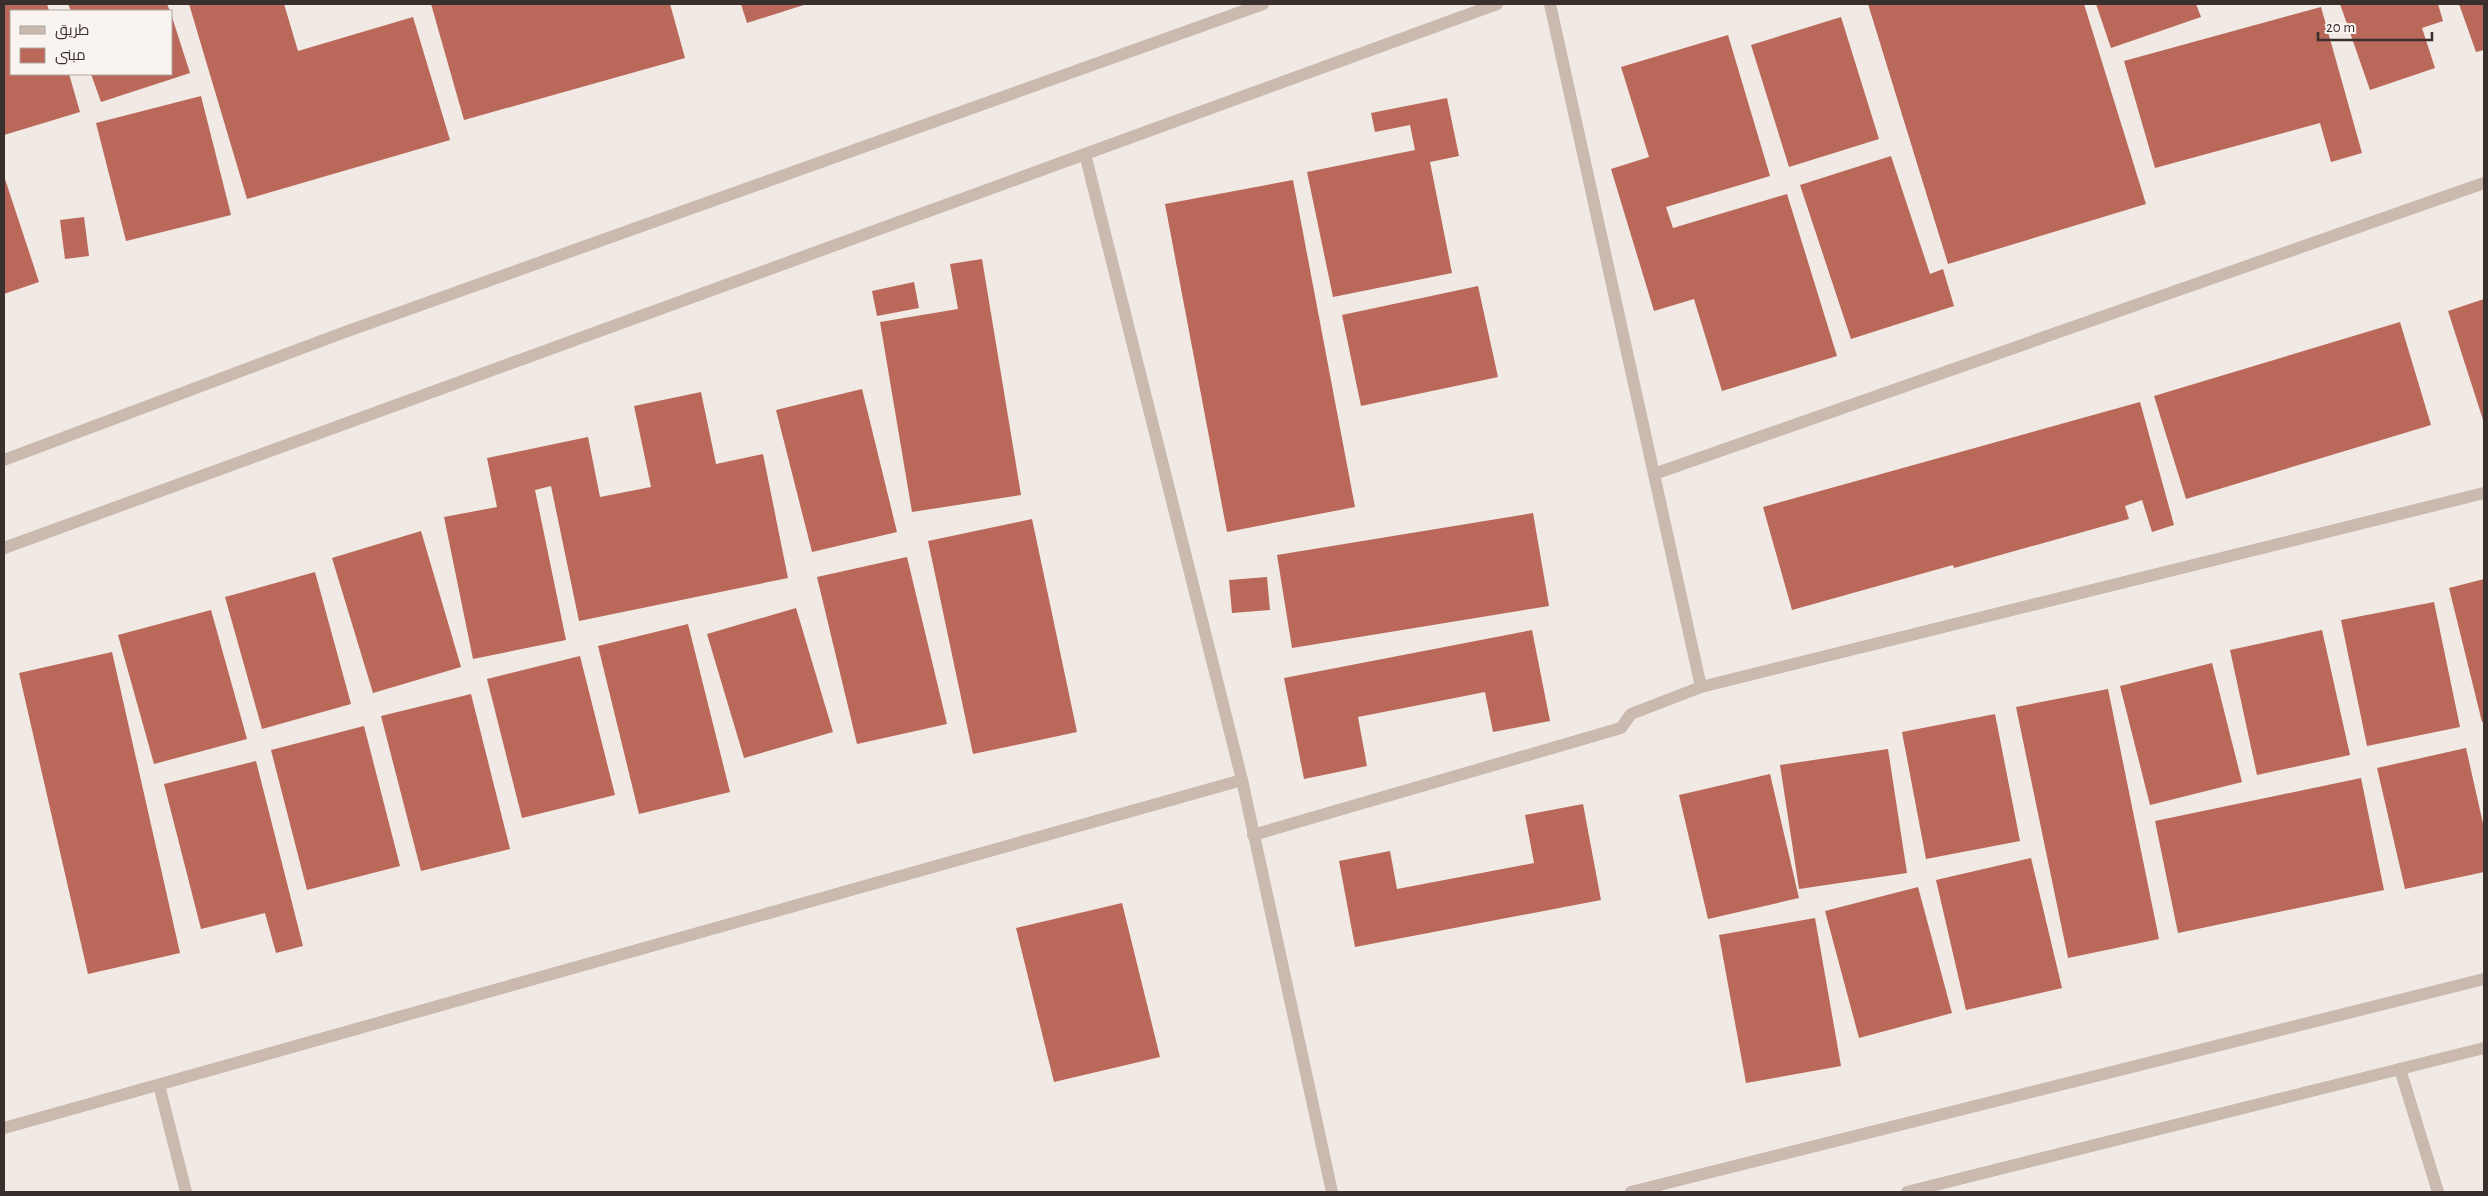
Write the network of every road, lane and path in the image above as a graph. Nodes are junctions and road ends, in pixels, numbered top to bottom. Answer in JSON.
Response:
{"nodes":[{"id":1,"x":1264,"y":4,"type":"edge"},
{"id":2,"x":1498,"y":4,"type":"edge"},
{"id":3,"x":1550,"y":4,"type":"edge"},
{"id":4,"x":1085,"y":154,"type":"junction"},
{"id":5,"x":2484,"y":183,"type":"edge"},
{"id":6,"x":4,"y":460,"type":"edge"},
{"id":7,"x":1654,"y":474,"type":"junction"},
{"id":8,"x":2484,"y":493,"type":"edge"},
{"id":9,"x":4,"y":548,"type":"edge"},
{"id":10,"x":1701,"y":687,"type":"junction"},
{"id":11,"x":1242,"y":780,"type":"junction"},
{"id":12,"x":1253,"y":835,"type":"junction"},
{"id":13,"x":2484,"y":978,"type":"edge"},
{"id":14,"x":2484,"y":1048,"type":"edge"},
{"id":15,"x":2400,"y":1069,"type":"junction"},
{"id":16,"x":159,"y":1085,"type":"junction"},
{"id":17,"x":4,"y":1128,"type":"edge"},
{"id":18,"x":186,"y":1192,"type":"edge"},
{"id":19,"x":1332,"y":1192,"type":"edge"},
{"id":20,"x":1631,"y":1192,"type":"edge"},
{"id":21,"x":1907,"y":1192,"type":"edge"},
{"id":22,"x":2438,"y":1192,"type":"edge"}],
"edges":[{"from":1,"to":6,"type":"street"},
{"from":2,"to":4,"type":"street"},
{"from":3,"to":7,"type":"street"},
{"from":4,"to":9,"type":"street"},
{"from":4,"to":11,"type":"street"},
{"from":5,"to":7,"type":"street"},
{"from":7,"to":10,"type":"street"},
{"from":8,"to":10,"type":"street"},
{"from":10,"to":12,"type":"street"},
{"from":11,"to":12,"type":"street"},
{"from":11,"to":16,"type":"street"},
{"from":12,"to":19,"type":"street"},
{"from":13,"to":20,"type":"street"},
{"from":14,"to":15,"type":"street"},
{"from":15,"to":21,"type":"street"},
{"from":15,"to":22,"type":"street"},
{"from":16,"to":17,"type":"street"},
{"from":16,"to":18,"type":"street"}]}
